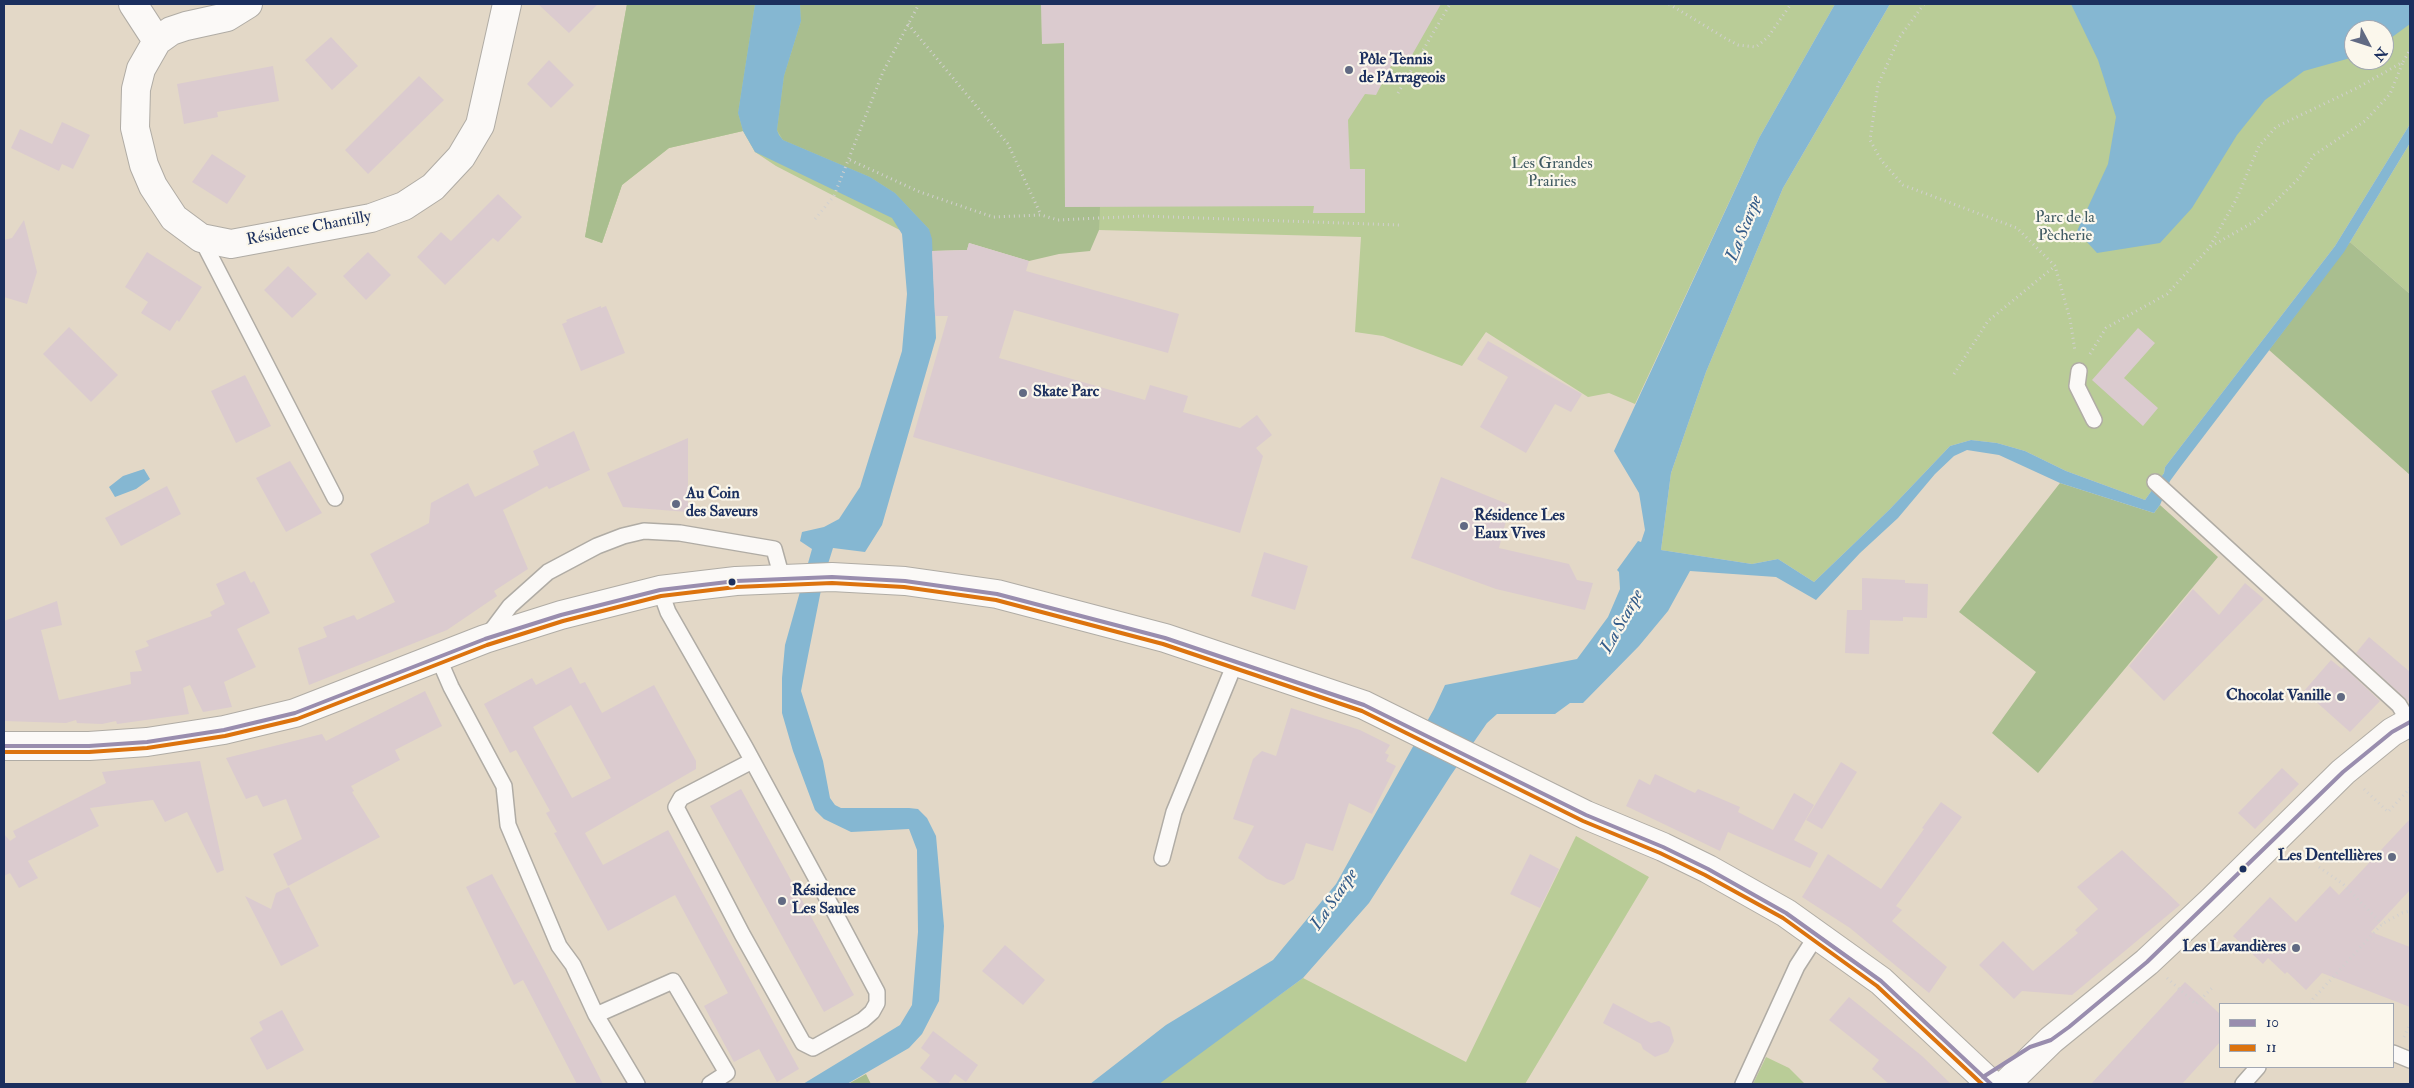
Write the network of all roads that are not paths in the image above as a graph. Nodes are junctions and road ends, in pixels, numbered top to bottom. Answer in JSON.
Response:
{"nodes":[{"id":1,"x":133,"y":4,"type":"edge"},
{"id":2,"x":248,"y":4,"type":"edge"},
{"id":3,"x":507,"y":4,"type":"edge"},
{"id":4,"x":157,"y":40,"type":"junction"},
{"id":5,"x":201,"y":238,"type":"junction"},
{"id":6,"x":2079,"y":371,"type":"road end"},
{"id":7,"x":2094,"y":420,"type":"dead end"},
{"id":8,"x":2156,"y":482,"type":"dead end"},
{"id":9,"x":335,"y":498,"type":"dead end"},
{"id":10,"x":792,"y":578,"type":"junction"},
{"id":11,"x":660,"y":590,"type":"junction"},
{"id":12,"x":485,"y":639,"type":"junction"},
{"id":13,"x":438,"y":657,"type":"junction"},
{"id":14,"x":1236,"y":661,"type":"junction"},
{"id":15,"x":2410,"y":722,"type":"edge"},
{"id":16,"x":4,"y":746,"type":"edge"},
{"id":17,"x":752,"y":761,"type":"junction"},
{"id":18,"x":1162,"y":858,"type":"dead end"},
{"id":19,"x":1817,"y":935,"type":"junction"},
{"id":20,"x":596,"y":1015,"type":"junction"},
{"id":21,"x":2394,"y":1053,"type":"edge"},
{"id":22,"x":2410,"y":1060,"type":"edge"},
{"id":23,"x":2257,"y":1068,"type":"edge"},
{"id":24,"x":1993,"y":1082,"type":"edge"},
{"id":25,"x":637,"y":1084,"type":"edge"},
{"id":26,"x":710,"y":1084,"type":"edge"},
{"id":27,"x":1743,"y":1084,"type":"edge"},
{"id":28,"x":2243,"y":1084,"type":"edge"}],
"edges":[{"from":1,"to":4,"type":"main road"},
{"from":2,"to":4,"type":"main road"},
{"from":3,"to":5,"type":"main road","name":"Résidence Chantilly"},
{"from":4,"to":5,"type":"main road","name":"Résidence Chantilly"},
{"from":5,"to":9,"type":"lane"},
{"from":6,"to":7,"type":"lane"},
{"from":8,"to":15,"type":"lane"},
{"from":10,"to":11,"type":"main road"},
{"from":10,"to":12,"type":"lane"},
{"from":10,"to":14,"type":"main road"},
{"from":11,"to":12,"type":"main road"},
{"from":11,"to":17,"type":"lane"},
{"from":12,"to":13,"type":"main road"},
{"from":13,"to":16,"type":"main road"},
{"from":13,"to":20,"type":"lane"},
{"from":14,"to":18,"type":"lane"},
{"from":14,"to":19,"type":"main road"},
{"from":15,"to":24,"type":"main road"},
{"from":17,"to":17,"type":"lane"},
{"from":19,"to":24,"type":"main road"},
{"from":19,"to":27,"type":"lane"},
{"from":20,"to":25,"type":"lane"},
{"from":20,"to":26,"type":"lane"},
{"from":21,"to":22,"type":"lane"},
{"from":23,"to":28,"type":"lane"}]}
